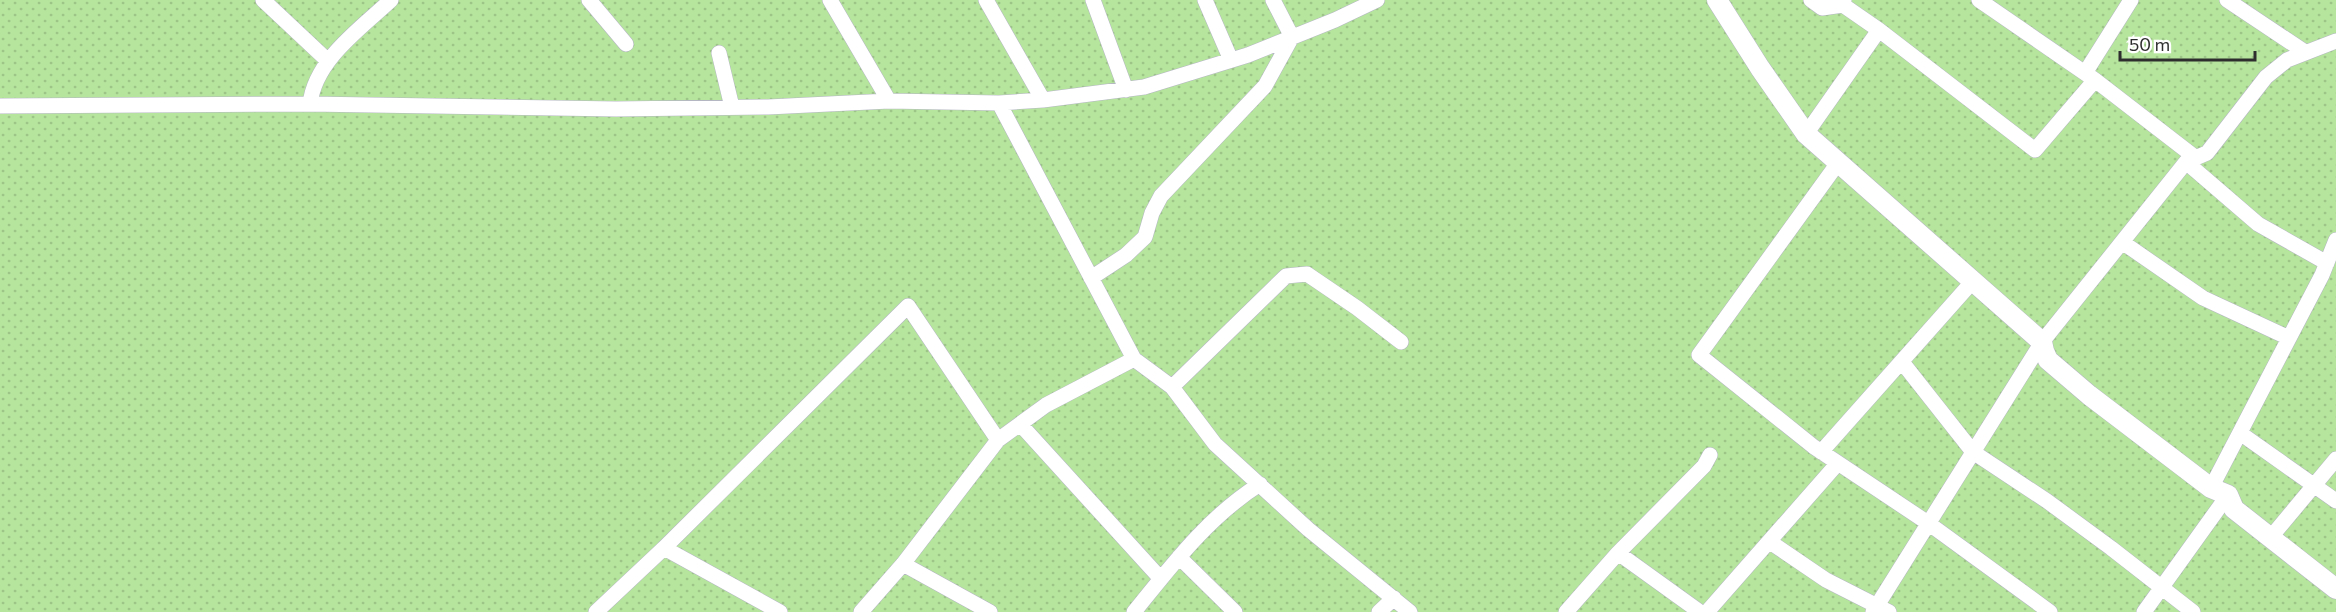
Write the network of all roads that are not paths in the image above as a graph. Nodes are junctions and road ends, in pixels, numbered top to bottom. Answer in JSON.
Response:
{"nodes":[{"id":1,"x":263,"y":0,"type":"edge"},
{"id":2,"x":391,"y":0,"type":"edge"},
{"id":3,"x":589,"y":0,"type":"edge"},
{"id":4,"x":830,"y":0,"type":"edge"},
{"id":5,"x":986,"y":0,"type":"edge"},
{"id":6,"x":1093,"y":0,"type":"edge"},
{"id":7,"x":1205,"y":0,"type":"edge"},
{"id":8,"x":1273,"y":0,"type":"edge"},
{"id":9,"x":1377,"y":0,"type":"edge"},
{"id":10,"x":1717,"y":0,"type":"edge"},
{"id":11,"x":1811,"y":0,"type":"edge"},
{"id":12,"x":1979,"y":0,"type":"edge"},
{"id":13,"x":2131,"y":0,"type":"edge"},
{"id":14,"x":2227,"y":0,"type":"edge"},
{"id":15,"x":1844,"y":2,"type":"edge"},
{"id":16,"x":1879,"y":30,"type":"junction"},
{"id":17,"x":1292,"y":37,"type":"junction"},
{"id":18,"x":2336,"y":40,"type":"edge"},
{"id":19,"x":626,"y":44,"type":"dead end"},
{"id":20,"x":2305,"y":52,"type":"junction"},
{"id":21,"x":719,"y":53,"type":"dead end"},
{"id":22,"x":1231,"y":60,"type":"junction"},
{"id":23,"x":328,"y":61,"type":"junction"},
{"id":24,"x":2090,"y":76,"type":"junction"},
{"id":25,"x":1126,"y":90,"type":"junction"},
{"id":26,"x":1043,"y":100,"type":"junction"},
{"id":27,"x":889,"y":101,"type":"junction"},
{"id":28,"x":999,"y":103,"type":"junction"},
{"id":29,"x":310,"y":104,"type":"junction"},
{"id":30,"x":0,"y":106,"type":"edge"},
{"id":31,"x":732,"y":107,"type":"junction"},
{"id":32,"x":1806,"y":134,"type":"junction"},
{"id":33,"x":2191,"y":160,"type":"junction"},
{"id":34,"x":1838,"y":163,"type":"junction"},
{"id":35,"x":2336,"y":240,"type":"edge"},
{"id":36,"x":2122,"y":242,"type":"junction"},
{"id":37,"x":2327,"y":263,"type":"junction"},
{"id":38,"x":1091,"y":278,"type":"junction"},
{"id":39,"x":1972,"y":281,"type":"junction"},
{"id":40,"x":2289,"y":338,"type":"junction"},
{"id":41,"x":1401,"y":342,"type":"dead end"},
{"id":42,"x":2042,"y":342,"type":"junction"},
{"id":43,"x":1134,"y":359,"type":"junction"},
{"id":44,"x":1902,"y":362,"type":"junction"},
{"id":45,"x":1172,"y":387,"type":"junction"},
{"id":46,"x":1020,"y":424,"type":"junction"},
{"id":47,"x":2240,"y":434,"type":"junction"},
{"id":48,"x":998,"y":440,"type":"junction"},
{"id":49,"x":1821,"y":452,"type":"junction"},
{"id":50,"x":1973,"y":452,"type":"junction"},
{"id":51,"x":1710,"y":455,"type":"dead end"},
{"id":52,"x":2336,"y":459,"type":"edge"},
{"id":53,"x":1838,"y":463,"type":"junction"},
{"id":54,"x":1260,"y":484,"type":"junction"},
{"id":55,"x":2314,"y":486,"type":"junction"},
{"id":56,"x":2219,"y":492,"type":"junction"},
{"id":57,"x":2336,"y":501,"type":"edge"},
{"id":58,"x":1928,"y":523,"type":"junction"},
{"id":59,"x":2271,"y":537,"type":"junction"},
{"id":60,"x":1770,"y":542,"type":"junction"},
{"id":61,"x":664,"y":548,"type":"junction"},
{"id":62,"x":1618,"y":553,"type":"junction"},
{"id":63,"x":1179,"y":557,"type":"junction"},
{"id":64,"x":903,"y":564,"type":"junction"},
{"id":65,"x":1161,"y":579,"type":"junction"},
{"id":66,"x":2160,"y":587,"type":"junction"},
{"id":67,"x":2336,"y":589,"type":"edge"},
{"id":68,"x":1394,"y":598,"type":"junction"},
{"id":69,"x":1880,"y":610,"type":"edge"},
{"id":70,"x":596,"y":612,"type":"edge"},
{"id":71,"x":780,"y":612,"type":"edge"},
{"id":72,"x":861,"y":612,"type":"edge"},
{"id":73,"x":990,"y":612,"type":"edge"},
{"id":74,"x":1134,"y":612,"type":"edge"},
{"id":75,"x":1235,"y":612,"type":"edge"},
{"id":76,"x":1379,"y":612,"type":"edge"},
{"id":77,"x":1410,"y":612,"type":"edge"},
{"id":78,"x":1566,"y":612,"type":"edge"},
{"id":79,"x":1700,"y":612,"type":"edge"},
{"id":80,"x":1707,"y":612,"type":"edge"},
{"id":81,"x":2050,"y":612,"type":"edge"},
{"id":82,"x":2144,"y":612,"type":"edge"},
{"id":83,"x":2193,"y":612,"type":"edge"}],
"edges":[{"from":1,"to":23,"type":"street"},
{"from":2,"to":23,"type":"street"},
{"from":3,"to":19,"type":"street"},
{"from":4,"to":27,"type":"street"},
{"from":5,"to":26,"type":"street"},
{"from":6,"to":25,"type":"street"},
{"from":7,"to":22,"type":"street"},
{"from":8,"to":17,"type":"street"},
{"from":9,"to":17,"type":"street"},
{"from":10,"to":32,"type":"street"},
{"from":11,"to":15,"type":"street"},
{"from":12,"to":24,"type":"street"},
{"from":13,"to":24,"type":"street"},
{"from":14,"to":20,"type":"street"},
{"from":15,"to":16,"type":"street"},
{"from":16,"to":24,"type":"street"},
{"from":16,"to":32,"type":"street"},
{"from":17,"to":22,"type":"street"},
{"from":17,"to":38,"type":"street"},
{"from":18,"to":20,"type":"street"},
{"from":20,"to":33,"type":"street"},
{"from":21,"to":31,"type":"street"},
{"from":22,"to":25,"type":"street"},
{"from":23,"to":29,"type":"street"},
{"from":24,"to":33,"type":"street"},
{"from":25,"to":26,"type":"street"},
{"from":26,"to":28,"type":"street"},
{"from":27,"to":28,"type":"street"},
{"from":27,"to":31,"type":"street"},
{"from":28,"to":38,"type":"street"},
{"from":29,"to":30,"type":"street"},
{"from":29,"to":31,"type":"street"},
{"from":32,"to":34,"type":"street"},
{"from":33,"to":36,"type":"street"},
{"from":33,"to":37,"type":"street"},
{"from":34,"to":39,"type":"street"},
{"from":34,"to":49,"type":"street"},
{"from":35,"to":37,"type":"street"},
{"from":36,"to":40,"type":"street"},
{"from":36,"to":42,"type":"street"},
{"from":37,"to":40,"type":"street"},
{"from":38,"to":43,"type":"street"},
{"from":39,"to":42,"type":"street"},
{"from":39,"to":44,"type":"street"},
{"from":40,"to":47,"type":"street"},
{"from":41,"to":45,"type":"street"},
{"from":42,"to":50,"type":"street"},
{"from":42,"to":56,"type":"street"},
{"from":43,"to":45,"type":"street"},
{"from":43,"to":46,"type":"street"},
{"from":44,"to":49,"type":"street"},
{"from":44,"to":50,"type":"street"},
{"from":45,"to":54,"type":"street"},
{"from":46,"to":48,"type":"street"},
{"from":46,"to":65,"type":"street"},
{"from":47,"to":55,"type":"street"},
{"from":47,"to":56,"type":"street"},
{"from":48,"to":61,"type":"street"},
{"from":48,"to":64,"type":"street"},
{"from":49,"to":53,"type":"street"},
{"from":50,"to":58,"type":"street"},
{"from":50,"to":66,"type":"street"},
{"from":51,"to":62,"type":"street"},
{"from":52,"to":55,"type":"street"},
{"from":53,"to":58,"type":"street"},
{"from":53,"to":60,"type":"street"},
{"from":54,"to":63,"type":"street"},
{"from":54,"to":68,"type":"street"},
{"from":55,"to":57,"type":"street"},
{"from":55,"to":59,"type":"street"},
{"from":56,"to":59,"type":"street"},
{"from":56,"to":66,"type":"street"},
{"from":58,"to":69,"type":"street"},
{"from":58,"to":81,"type":"street"},
{"from":59,"to":67,"type":"street"},
{"from":60,"to":69,"type":"street"},
{"from":60,"to":80,"type":"street"},
{"from":61,"to":70,"type":"street"},
{"from":61,"to":71,"type":"street"},
{"from":62,"to":78,"type":"street"},
{"from":62,"to":79,"type":"street"},
{"from":63,"to":65,"type":"street"},
{"from":63,"to":75,"type":"street"},
{"from":64,"to":72,"type":"street"},
{"from":64,"to":73,"type":"street"},
{"from":65,"to":74,"type":"street"},
{"from":66,"to":82,"type":"street"},
{"from":66,"to":83,"type":"street"},
{"from":68,"to":76,"type":"street"},
{"from":68,"to":77,"type":"street"}]}
